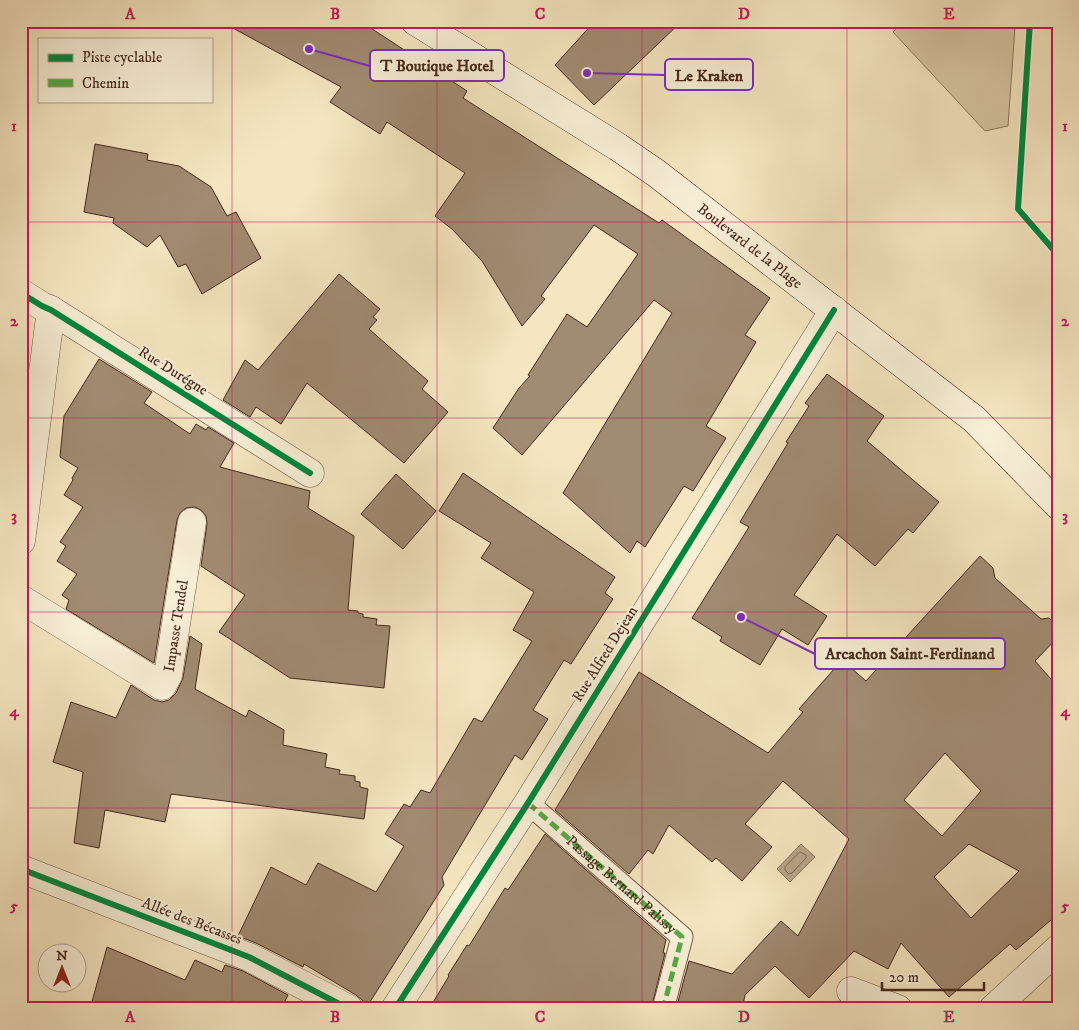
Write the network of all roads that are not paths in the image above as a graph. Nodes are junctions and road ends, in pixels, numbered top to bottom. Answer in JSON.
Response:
{"nodes":[{"id":1,"x":415,"y":21,"type":"edge"},
{"id":2,"x":21,"y":293,"type":"edge"},
{"id":3,"x":51,"y":310,"type":"junction"},
{"id":4,"x":834,"y":310,"type":"junction"},
{"id":5,"x":29,"y":413,"type":"edge"},
{"id":6,"x":310,"y":473,"type":"dead end"},
{"id":7,"x":1058,"y":505,"type":"edge"},
{"id":8,"x":192,"y":522,"type":"dead end"},
{"id":9,"x":22,"y":530,"type":"edge"},
{"id":10,"x":21,"y":599,"type":"edge"},
{"id":11,"x":528,"y":803,"type":"junction"},
{"id":12,"x":21,"y":869,"type":"edge"},
{"id":13,"x":1058,"y":949,"type":"edge"},
{"id":14,"x":851,"y":991,"type":"dead end"},
{"id":15,"x":349,"y":1009,"type":"edge"},
{"id":16,"x":395,"y":1009,"type":"edge"},
{"id":17,"x":663,"y":1009,"type":"edge"},
{"id":18,"x":898,"y":1009,"type":"edge"},
{"id":19,"x":993,"y":1009,"type":"edge"}],
"edges":[{"from":1,"to":4,"type":"street","name":"Boulevard de la Plage"},
{"from":2,"to":3,"type":"street","name":"Rue Durégne"},
{"from":3,"to":5,"type":"street"},
{"from":3,"to":6,"type":"street","name":"Rue Durégne"},
{"from":4,"to":7,"type":"street","name":"Boulevard de la Plage"},
{"from":4,"to":11,"type":"street","name":"Rue Alfred Dejean"},
{"from":5,"to":9,"type":"street"},
{"from":8,"to":10,"type":"street","name":"Impasse Tendel"},
{"from":11,"to":16,"type":"street","name":"Rue Alfred Dejean"},
{"from":11,"to":17,"type":"street","name":"Passage Bernard Palissy"},
{"from":12,"to":15,"type":"street","name":"Allée des Bécasses"},
{"from":13,"to":19,"type":"street"},
{"from":14,"to":18,"type":"street"}]}
